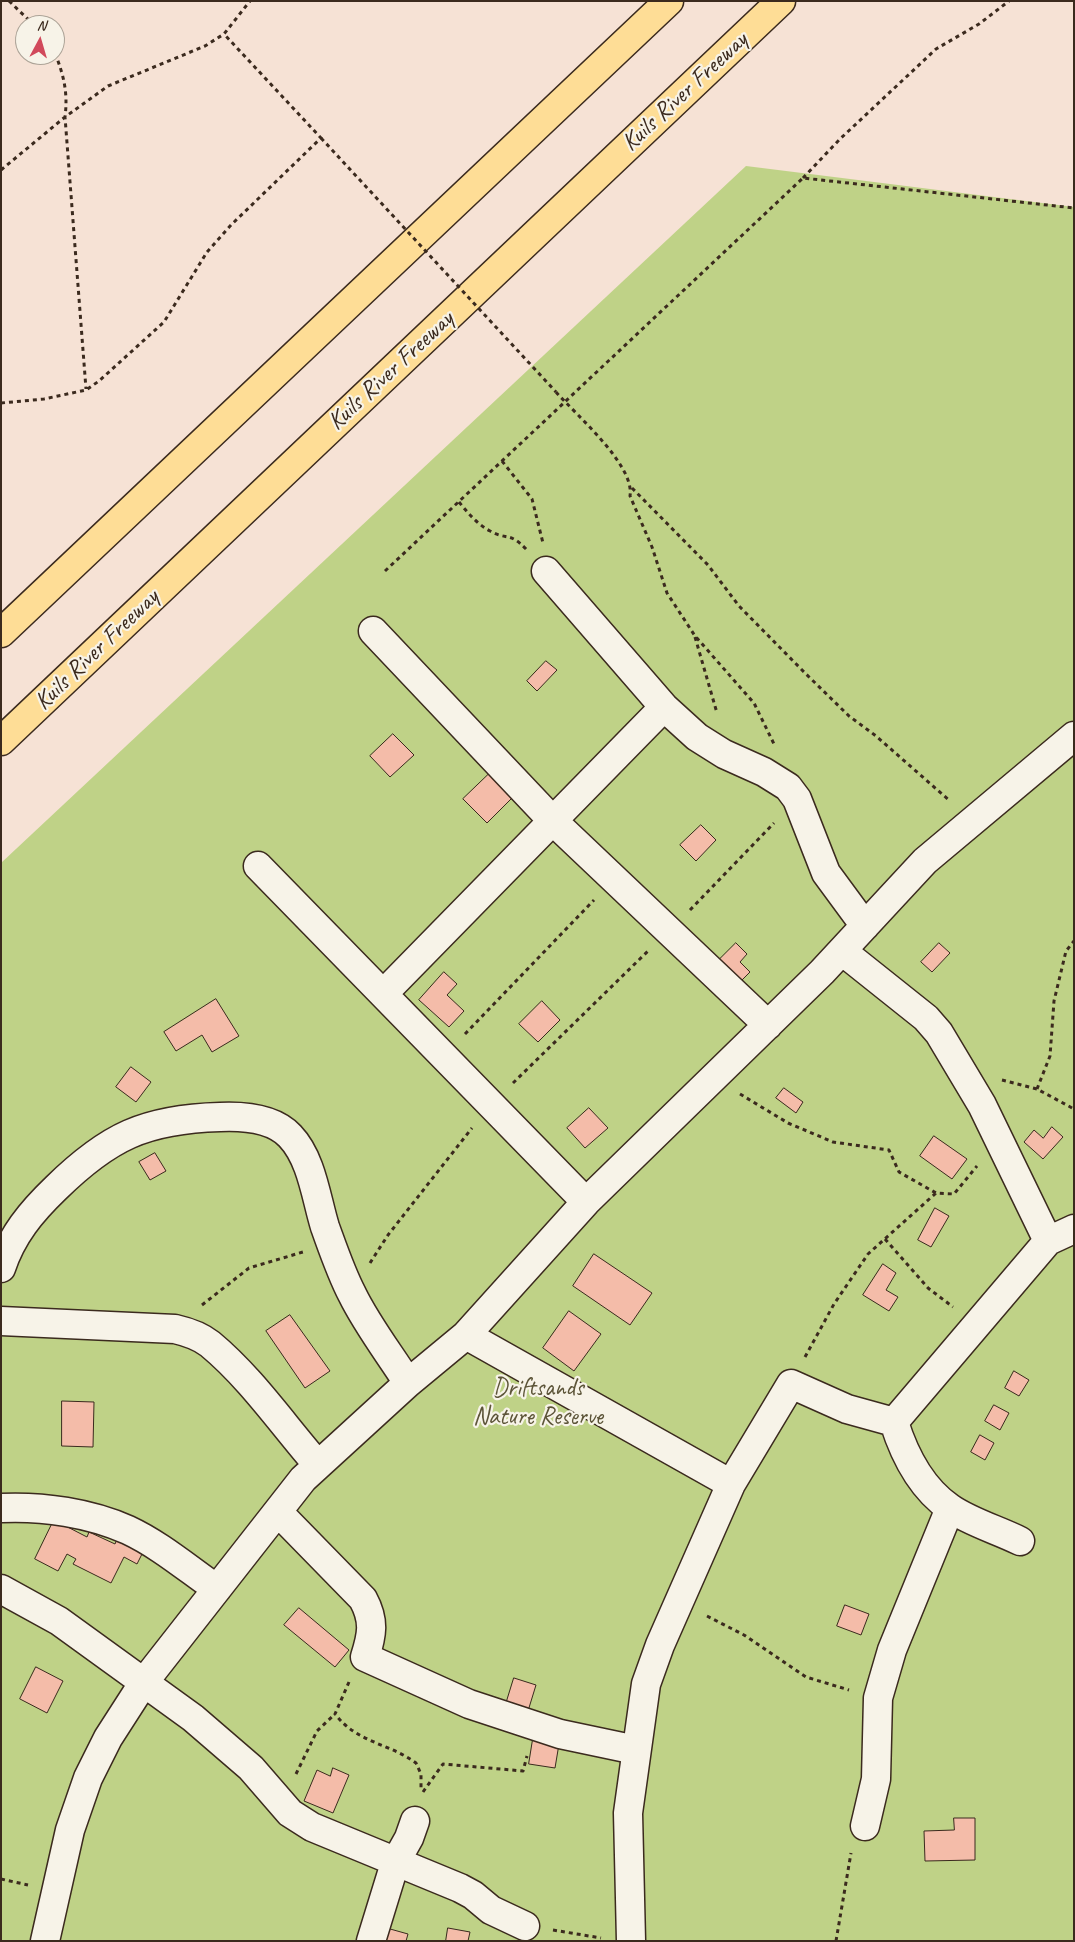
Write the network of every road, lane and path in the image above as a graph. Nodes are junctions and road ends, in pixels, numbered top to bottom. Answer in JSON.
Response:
{"nodes":[{"id":1,"x":9,"y":1,"type":"edge"},
{"id":2,"x":250,"y":1,"type":"edge"},
{"id":3,"x":669,"y":1,"type":"edge"},
{"id":4,"x":781,"y":1,"type":"edge"},
{"id":5,"x":1009,"y":1,"type":"edge"},
{"id":6,"x":24,"y":15,"type":"edge"},
{"id":7,"x":224,"y":34,"type":"junction"},
{"id":8,"x":60,"y":65,"type":"edge"},
{"id":9,"x":65,"y":117,"type":"junction"},
{"id":10,"x":321,"y":138,"type":"junction"},
{"id":11,"x":1,"y":170,"type":"edge"},
{"id":12,"x":803,"y":178,"type":"junction"},
{"id":13,"x":1074,"y":208,"type":"edge"},
{"id":14,"x":86,"y":390,"type":"junction"},
{"id":15,"x":565,"y":402,"type":"junction"},
{"id":16,"x":1,"y":403,"type":"edge"},
{"id":17,"x":502,"y":461,"type":"junction"},
{"id":18,"x":632,"y":488,"type":"junction"},
{"id":19,"x":459,"y":502,"type":"junction"},
{"id":20,"x":385,"y":571,"type":"dead end"},
{"id":21,"x":546,"y":571,"type":"junction"},
{"id":22,"x":373,"y":631,"type":"dead end"},
{"id":23,"x":1,"y":633,"type":"edge"},
{"id":24,"x":695,"y":636,"type":"junction"},
{"id":25,"x":664,"y":707,"type":"junction"},
{"id":26,"x":1074,"y":736,"type":"edge"},
{"id":27,"x":1,"y":742,"type":"edge"},
{"id":28,"x":724,"y":754,"type":"junction"},
{"id":29,"x":792,"y":793,"type":"junction"},
{"id":30,"x":972,"y":820,"type":"junction"},
{"id":31,"x":553,"y":821,"type":"junction"},
{"id":32,"x":258,"y":866,"type":"dead end"},
{"id":33,"x":614,"y":879,"type":"junction"},
{"id":34,"x":864,"y":926,"type":"junction"},
{"id":35,"x":669,"y":931,"type":"junction"},
{"id":36,"x":1074,"y":941,"type":"edge"},
{"id":37,"x":842,"y":951,"type":"junction"},
{"id":38,"x":383,"y":994,"type":"junction"},
{"id":39,"x":768,"y":1025,"type":"junction"},
{"id":40,"x":444,"y":1057,"type":"junction"},
{"id":41,"x":960,"y":1069,"type":"junction"},
{"id":42,"x":714,"y":1078,"type":"junction"},
{"id":43,"x":1037,"y":1089,"type":"junction"},
{"id":44,"x":490,"y":1105,"type":"junction"},
{"id":45,"x":1074,"y":1109,"type":"edge"},
{"id":46,"x":999,"y":1140,"type":"junction"},
{"id":47,"x":936,"y":1193,"type":"junction"},
{"id":48,"x":586,"y":1202,"type":"junction"},
{"id":49,"x":1074,"y":1229,"type":"edge"},
{"id":50,"x":885,"y":1239,"type":"junction"},
{"id":51,"x":1048,"y":1241,"type":"junction"},
{"id":52,"x":332,"y":1244,"type":"junction"},
{"id":53,"x":376,"y":1255,"type":"junction"},
{"id":54,"x":1,"y":1268,"type":"edge"},
{"id":55,"x":351,"y":1293,"type":"junction"},
{"id":56,"x":1,"y":1320,"type":"edge"},
{"id":57,"x":976,"y":1324,"type":"junction"},
{"id":58,"x":175,"y":1328,"type":"junction"},
{"id":59,"x":466,"y":1335,"type":"junction"},
{"id":60,"x":408,"y":1383,"type":"junction"},
{"id":61,"x":791,"y":1384,"type":"junction"},
{"id":62,"x":894,"y":1422,"type":"junction"},
{"id":63,"x":318,"y":1464,"type":"junction"},
{"id":64,"x":731,"y":1484,"type":"junction"},
{"id":65,"x":1,"y":1508,"type":"edge"},
{"id":66,"x":950,"y":1508,"type":"junction"},
{"id":67,"x":278,"y":1512,"type":"junction"},
{"id":68,"x":1020,"y":1541,"type":"dead end"},
{"id":69,"x":1,"y":1589,"type":"edge"},
{"id":70,"x":217,"y":1589,"type":"junction"},
{"id":71,"x":679,"y":1602,"type":"junction"},
{"id":72,"x":365,"y":1657,"type":"junction"},
{"id":73,"x":144,"y":1682,"type":"junction"},
{"id":74,"x":878,"y":1698,"type":"junction"},
{"id":75,"x":334,"y":1714,"type":"junction"},
{"id":76,"x":534,"y":1726,"type":"junction"},
{"id":77,"x":636,"y":1750,"type":"junction"},
{"id":78,"x":274,"y":1796,"type":"junction"},
{"id":79,"x":415,"y":1821,"type":"dead end"},
{"id":80,"x":865,"y":1826,"type":"joint"},
{"id":81,"x":395,"y":1864,"type":"junction"},
{"id":82,"x":525,"y":1926,"type":"joint"},
{"id":83,"x":603,"y":1938,"type":"dead end"},
{"id":84,"x":44,"y":1941,"type":"edge"},
{"id":85,"x":371,"y":1941,"type":"edge"},
{"id":86,"x":631,"y":1941,"type":"edge"},
{"id":87,"x":836,"y":1941,"type":"edge"}],
"edges":[{"from":1,"to":6,"type":"path"},
{"from":2,"to":7,"type":"path"},
{"from":3,"to":23,"type":"highway"},
{"from":4,"to":27,"type":"highway","name":"Kuils River Freeway"},
{"from":5,"to":12,"type":"path"},
{"from":7,"to":9,"type":"path"},
{"from":7,"to":10,"type":"path"},
{"from":8,"to":9,"type":"path"},
{"from":9,"to":11,"type":"path"},
{"from":9,"to":14,"type":"path"},
{"from":10,"to":14,"type":"path"},
{"from":10,"to":15,"type":"path","bridge":true},
{"from":12,"to":13,"type":"path"},
{"from":12,"to":15,"type":"path"},
{"from":14,"to":16,"type":"path"},
{"from":15,"to":17,"type":"path"},
{"from":15,"to":18,"type":"path"},
{"from":17,"to":19,"type":"path"},
{"from":17,"to":21,"type":"path"},
{"from":18,"to":24,"type":"path"},
{"from":18,"to":30,"type":"path"},
{"from":19,"to":20,"type":"path"},
{"from":19,"to":21,"type":"path"},
{"from":21,"to":25,"type":"street"},
{"from":22,"to":31,"type":"street"},
{"from":24,"to":28,"type":"path"},
{"from":24,"to":29,"type":"path"},
{"from":25,"to":28,"type":"street"},
{"from":25,"to":31,"type":"street"},
{"from":26,"to":30,"type":"street"},
{"from":28,"to":29,"type":"street"},
{"from":29,"to":34,"type":"street"},
{"from":29,"to":35,"type":"path"},
{"from":30,"to":34,"type":"street"},
{"from":31,"to":33,"type":"street"},
{"from":31,"to":38,"type":"street"},
{"from":32,"to":38,"type":"street"},
{"from":33,"to":35,"type":"street"},
{"from":33,"to":40,"type":"path"},
{"from":34,"to":37,"type":"street"},
{"from":35,"to":39,"type":"street"},
{"from":35,"to":44,"type":"path"},
{"from":36,"to":43,"type":"path"},
{"from":37,"to":39,"type":"street"},
{"from":37,"to":41,"type":"street"},
{"from":38,"to":40,"type":"street"},
{"from":39,"to":42,"type":"street"},
{"from":40,"to":44,"type":"street"},
{"from":41,"to":43,"type":"path"},
{"from":41,"to":46,"type":"street"},
{"from":42,"to":47,"type":"path"},
{"from":42,"to":48,"type":"street"},
{"from":43,"to":45,"type":"path"},
{"from":44,"to":48,"type":"street"},
{"from":44,"to":53,"type":"path"},
{"from":46,"to":47,"type":"path"},
{"from":46,"to":51,"type":"street"},
{"from":47,"to":50,"type":"path"},
{"from":48,"to":59,"type":"street"},
{"from":49,"to":51,"type":"street"},
{"from":50,"to":57,"type":"path"},
{"from":50,"to":61,"type":"path"},
{"from":51,"to":57,"type":"street"},
{"from":52,"to":53,"type":"path"},
{"from":52,"to":54,"type":"street"},
{"from":52,"to":55,"type":"street"},
{"from":52,"to":58,"type":"path"},
{"from":53,"to":55,"type":"path"},
{"from":55,"to":60,"type":"street"},
{"from":56,"to":58,"type":"street"},
{"from":57,"to":62,"type":"street"},
{"from":58,"to":63,"type":"street"},
{"from":59,"to":60,"type":"street"},
{"from":59,"to":64,"type":"street"},
{"from":60,"to":63,"type":"street"},
{"from":61,"to":62,"type":"street"},
{"from":61,"to":64,"type":"street"},
{"from":62,"to":66,"type":"street"},
{"from":63,"to":67,"type":"street"},
{"from":64,"to":71,"type":"street"},
{"from":65,"to":70,"type":"street"},
{"from":66,"to":68,"type":"street"},
{"from":66,"to":74,"type":"street"},
{"from":67,"to":70,"type":"street"},
{"from":67,"to":72,"type":"street"},
{"from":69,"to":73,"type":"street"},
{"from":70,"to":73,"type":"street"},
{"from":71,"to":74,"type":"path"},
{"from":71,"to":77,"type":"street"},
{"from":72,"to":75,"type":"path"},
{"from":72,"to":76,"type":"street"},
{"from":73,"to":78,"type":"street"},
{"from":73,"to":84,"type":"street"},
{"from":74,"to":80,"type":"street"},
{"from":75,"to":76,"type":"path"},
{"from":75,"to":78,"type":"path"},
{"from":76,"to":77,"type":"street"},
{"from":77,"to":86,"type":"street"},
{"from":78,"to":81,"type":"street"},
{"from":79,"to":81,"type":"street"},
{"from":80,"to":87,"type":"path"},
{"from":81,"to":82,"type":"street"},
{"from":81,"to":85,"type":"street"},
{"from":82,"to":83,"type":"path"}]}
